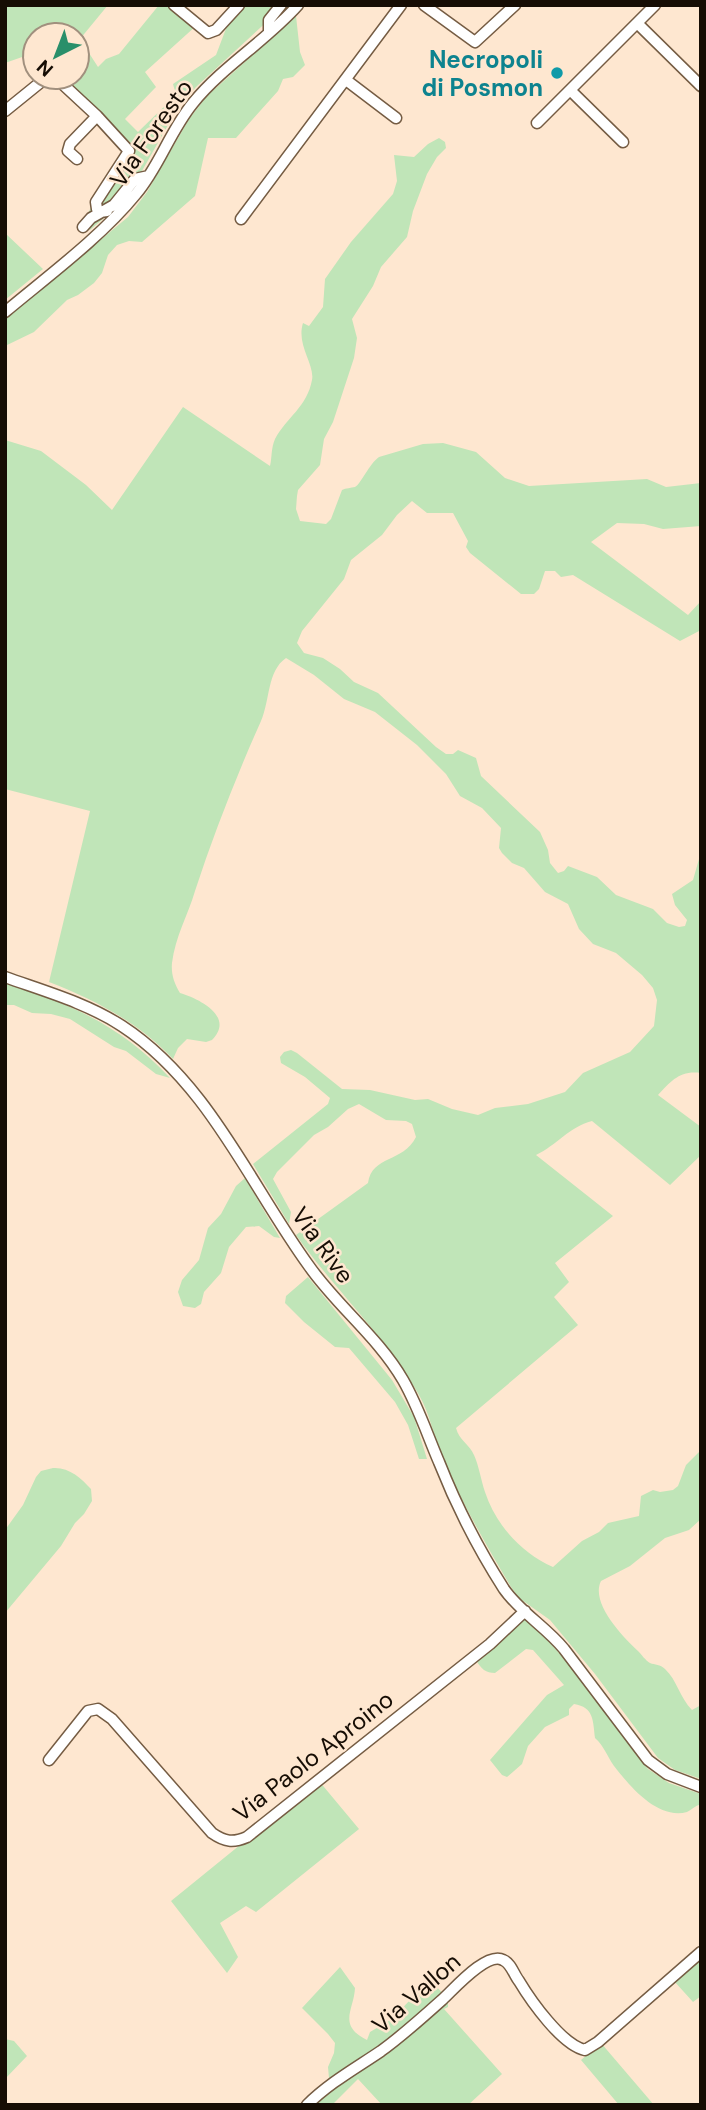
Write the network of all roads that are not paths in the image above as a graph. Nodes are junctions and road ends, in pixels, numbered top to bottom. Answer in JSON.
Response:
{"nodes":[{"id":1,"x":174,"y":5,"type":"edge"},
{"id":2,"x":239,"y":5,"type":"edge"},
{"id":3,"x":281,"y":5,"type":"edge"},
{"id":4,"x":298,"y":5,"type":"edge"},
{"id":5,"x":401,"y":5,"type":"edge"},
{"id":6,"x":424,"y":5,"type":"edge"},
{"id":7,"x":515,"y":5,"type":"edge"},
{"id":8,"x":655,"y":5,"type":"edge"},
{"id":9,"x":637,"y":23,"type":"junction"},
{"id":10,"x":269,"y":32,"type":"junction"},
{"id":11,"x":346,"y":80,"type":"junction"},
{"id":12,"x":701,"y":86,"type":"edge"},
{"id":13,"x":570,"y":90,"type":"junction"},
{"id":14,"x":30,"y":91,"type":"edge"},
{"id":15,"x":70,"y":91,"type":"edge"},
{"id":16,"x":5,"y":111,"type":"edge"},
{"id":17,"x":97,"y":116,"type":"junction"},
{"id":18,"x":396,"y":118,"type":"dead end"},
{"id":19,"x":537,"y":123,"type":"dead end"},
{"id":20,"x":624,"y":142,"type":"dead end"},
{"id":21,"x":77,"y":159,"type":"dead end"},
{"id":22,"x":149,"y":176,"type":"junction"},
{"id":23,"x":107,"y":211,"type":"junction"},
{"id":24,"x":241,"y":219,"type":"dead end"},
{"id":25,"x":83,"y":227,"type":"dead end"},
{"id":26,"x":5,"y":312,"type":"edge"},
{"id":27,"x":5,"y":978,"type":"edge"},
{"id":28,"x":526,"y":1613,"type":"junction"},
{"id":29,"x":49,"y":1760,"type":"dead end"},
{"id":30,"x":701,"y":1787,"type":"edge"},
{"id":31,"x":701,"y":1952,"type":"edge"},
{"id":32,"x":307,"y":2105,"type":"edge"}],
"edges":[{"from":1,"to":2,"type":"street"},
{"from":3,"to":10,"type":"street"},
{"from":4,"to":10,"type":"street","name":"Via Foresto"},
{"from":5,"to":11,"type":"street"},
{"from":6,"to":7,"type":"street"},
{"from":8,"to":9,"type":"street"},
{"from":9,"to":12,"type":"street"},
{"from":9,"to":13,"type":"street"},
{"from":10,"to":22,"type":"street","name":"Via Foresto"},
{"from":11,"to":18,"type":"street"},
{"from":11,"to":24,"type":"street"},
{"from":13,"to":19,"type":"street"},
{"from":13,"to":20,"type":"street"},
{"from":14,"to":16,"type":"street"},
{"from":15,"to":17,"type":"street"},
{"from":17,"to":21,"type":"street"},
{"from":17,"to":23,"type":"street"},
{"from":22,"to":23,"type":"street"},
{"from":22,"to":26,"type":"street","name":"Via Foresto"},
{"from":23,"to":25,"type":"street"},
{"from":27,"to":28,"type":"street","name":"Via Rive"},
{"from":28,"to":29,"type":"street","name":"Via Paolo Aproino"},
{"from":28,"to":30,"type":"street","name":"Via Rive"},
{"from":31,"to":32,"type":"street","name":"Via Vallon"}]}
